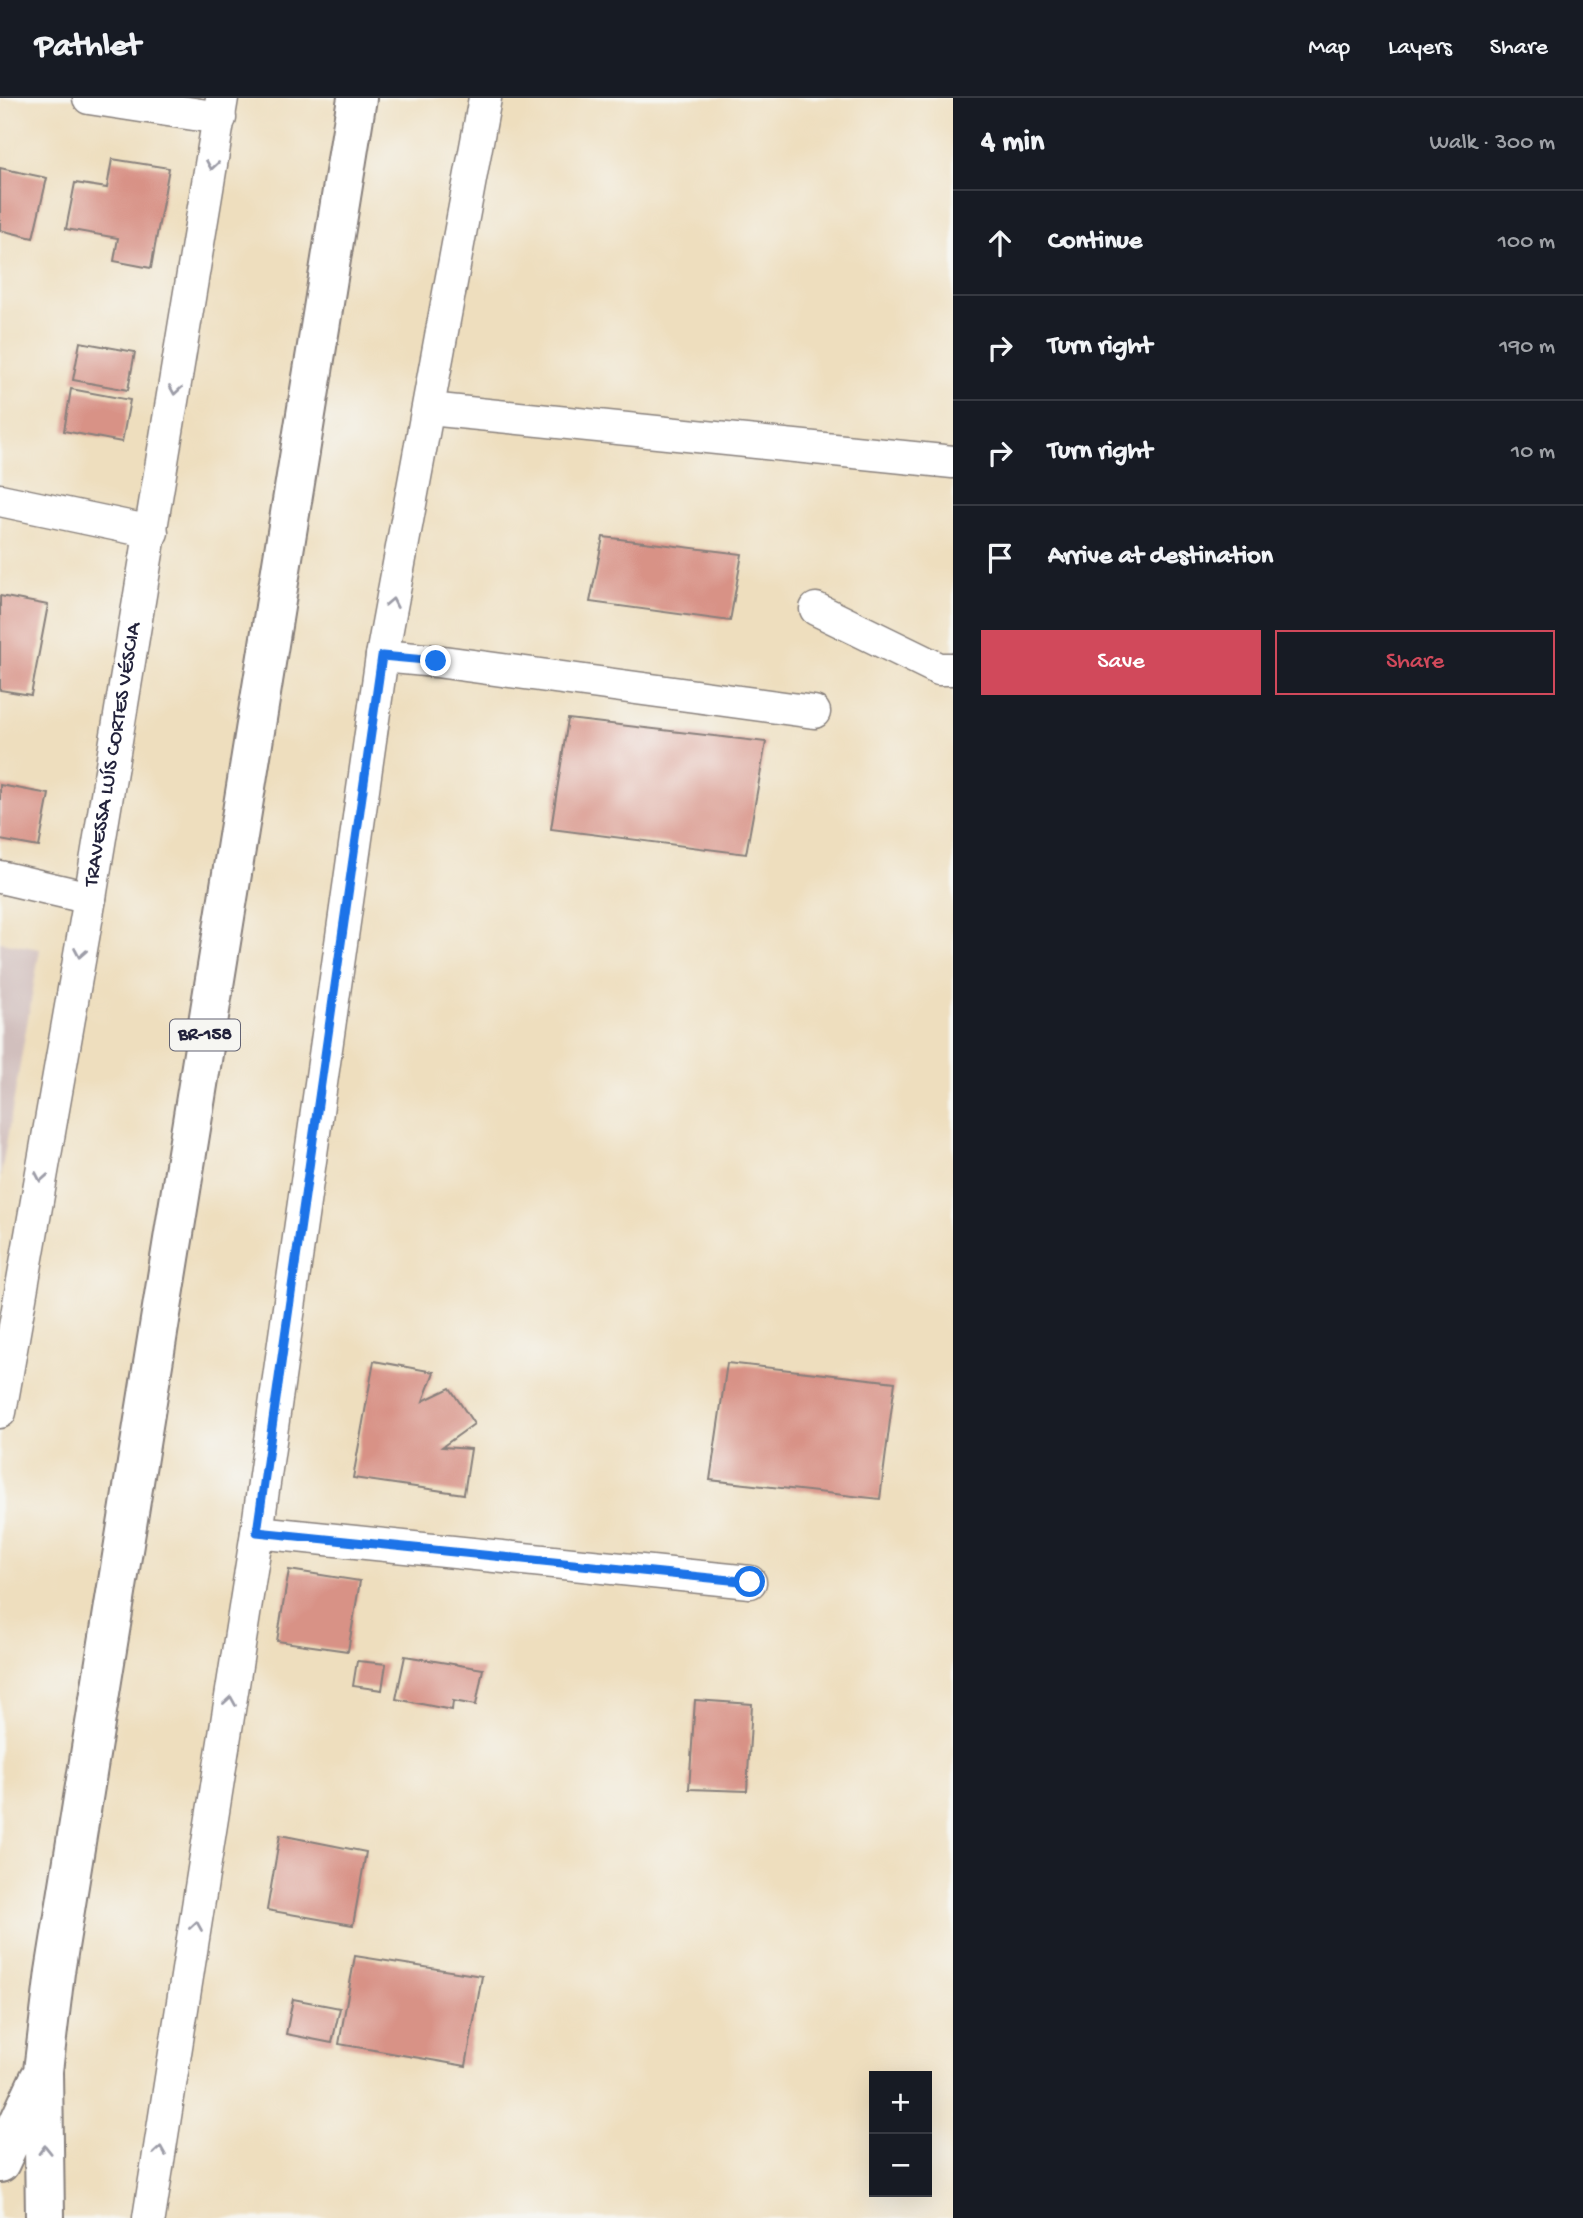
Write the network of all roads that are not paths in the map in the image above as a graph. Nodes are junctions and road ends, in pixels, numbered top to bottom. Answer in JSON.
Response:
{"nodes":[{"id":1,"x":89,"y":98,"type":"edge"},
{"id":2,"x":357,"y":98,"type":"edge"},
{"id":3,"x":485,"y":98,"type":"edge"},
{"id":4,"x":221,"y":108,"type":"edge"},
{"id":5,"x":429,"y":408,"type":"junction"},
{"id":6,"x":953,"y":462,"type":"edge"},
{"id":7,"x":0,"y":500,"type":"edge"},
{"id":8,"x":152,"y":532,"type":"junction"},
{"id":9,"x":816,"y":609,"type":"dead end"},
{"id":10,"x":382,"y":656,"type":"junction"},
{"id":11,"x":953,"y":669,"type":"edge"},
{"id":12,"x":814,"y":712,"type":"dead end"},
{"id":13,"x":0,"y":877,"type":"edge"},
{"id":14,"x":90,"y":898,"type":"junction"},
{"id":15,"x":0,"y":1412,"type":"edge"},
{"id":16,"x":257,"y":1532,"type":"junction"},
{"id":17,"x":750,"y":1582,"type":"dead end"},
{"id":18,"x":43,"y":2071,"type":"junction"},
{"id":19,"x":0,"y":2163,"type":"edge"},
{"id":20,"x":45,"y":2218,"type":"edge"},
{"id":21,"x":149,"y":2218,"type":"edge"}],
"edges":[{"from":1,"to":4,"type":"street"},
{"from":2,"to":18,"type":"highway","number":"BR-158"},
{"from":3,"to":5,"type":"street"},
{"from":4,"to":8,"type":"street","name":"TRAVESSA LUÍS CORTES VÉSCIA","one_way":true},
{"from":5,"to":6,"type":"street"},
{"from":10,"to":5,"type":"street","one_way":true},
{"from":7,"to":8,"type":"street"},
{"from":8,"to":14,"type":"street","name":"TRAVESSA LUÍS CORTES VÉSCIA"},
{"from":9,"to":11,"type":"street"},
{"from":10,"to":12,"type":"street"},
{"from":10,"to":16,"type":"street"},
{"from":13,"to":14,"type":"street"},
{"from":14,"to":15,"type":"street","name":"TRAVESSA LUÍS CORTES VÉSCIA","one_way":true},
{"from":16,"to":17,"type":"street"},
{"from":21,"to":16,"type":"street","one_way":true},
{"from":18,"to":19,"type":"highway","number":"BR-158"},
{"from":20,"to":18,"type":"highway","number":"BR-158","one_way":true}]}
